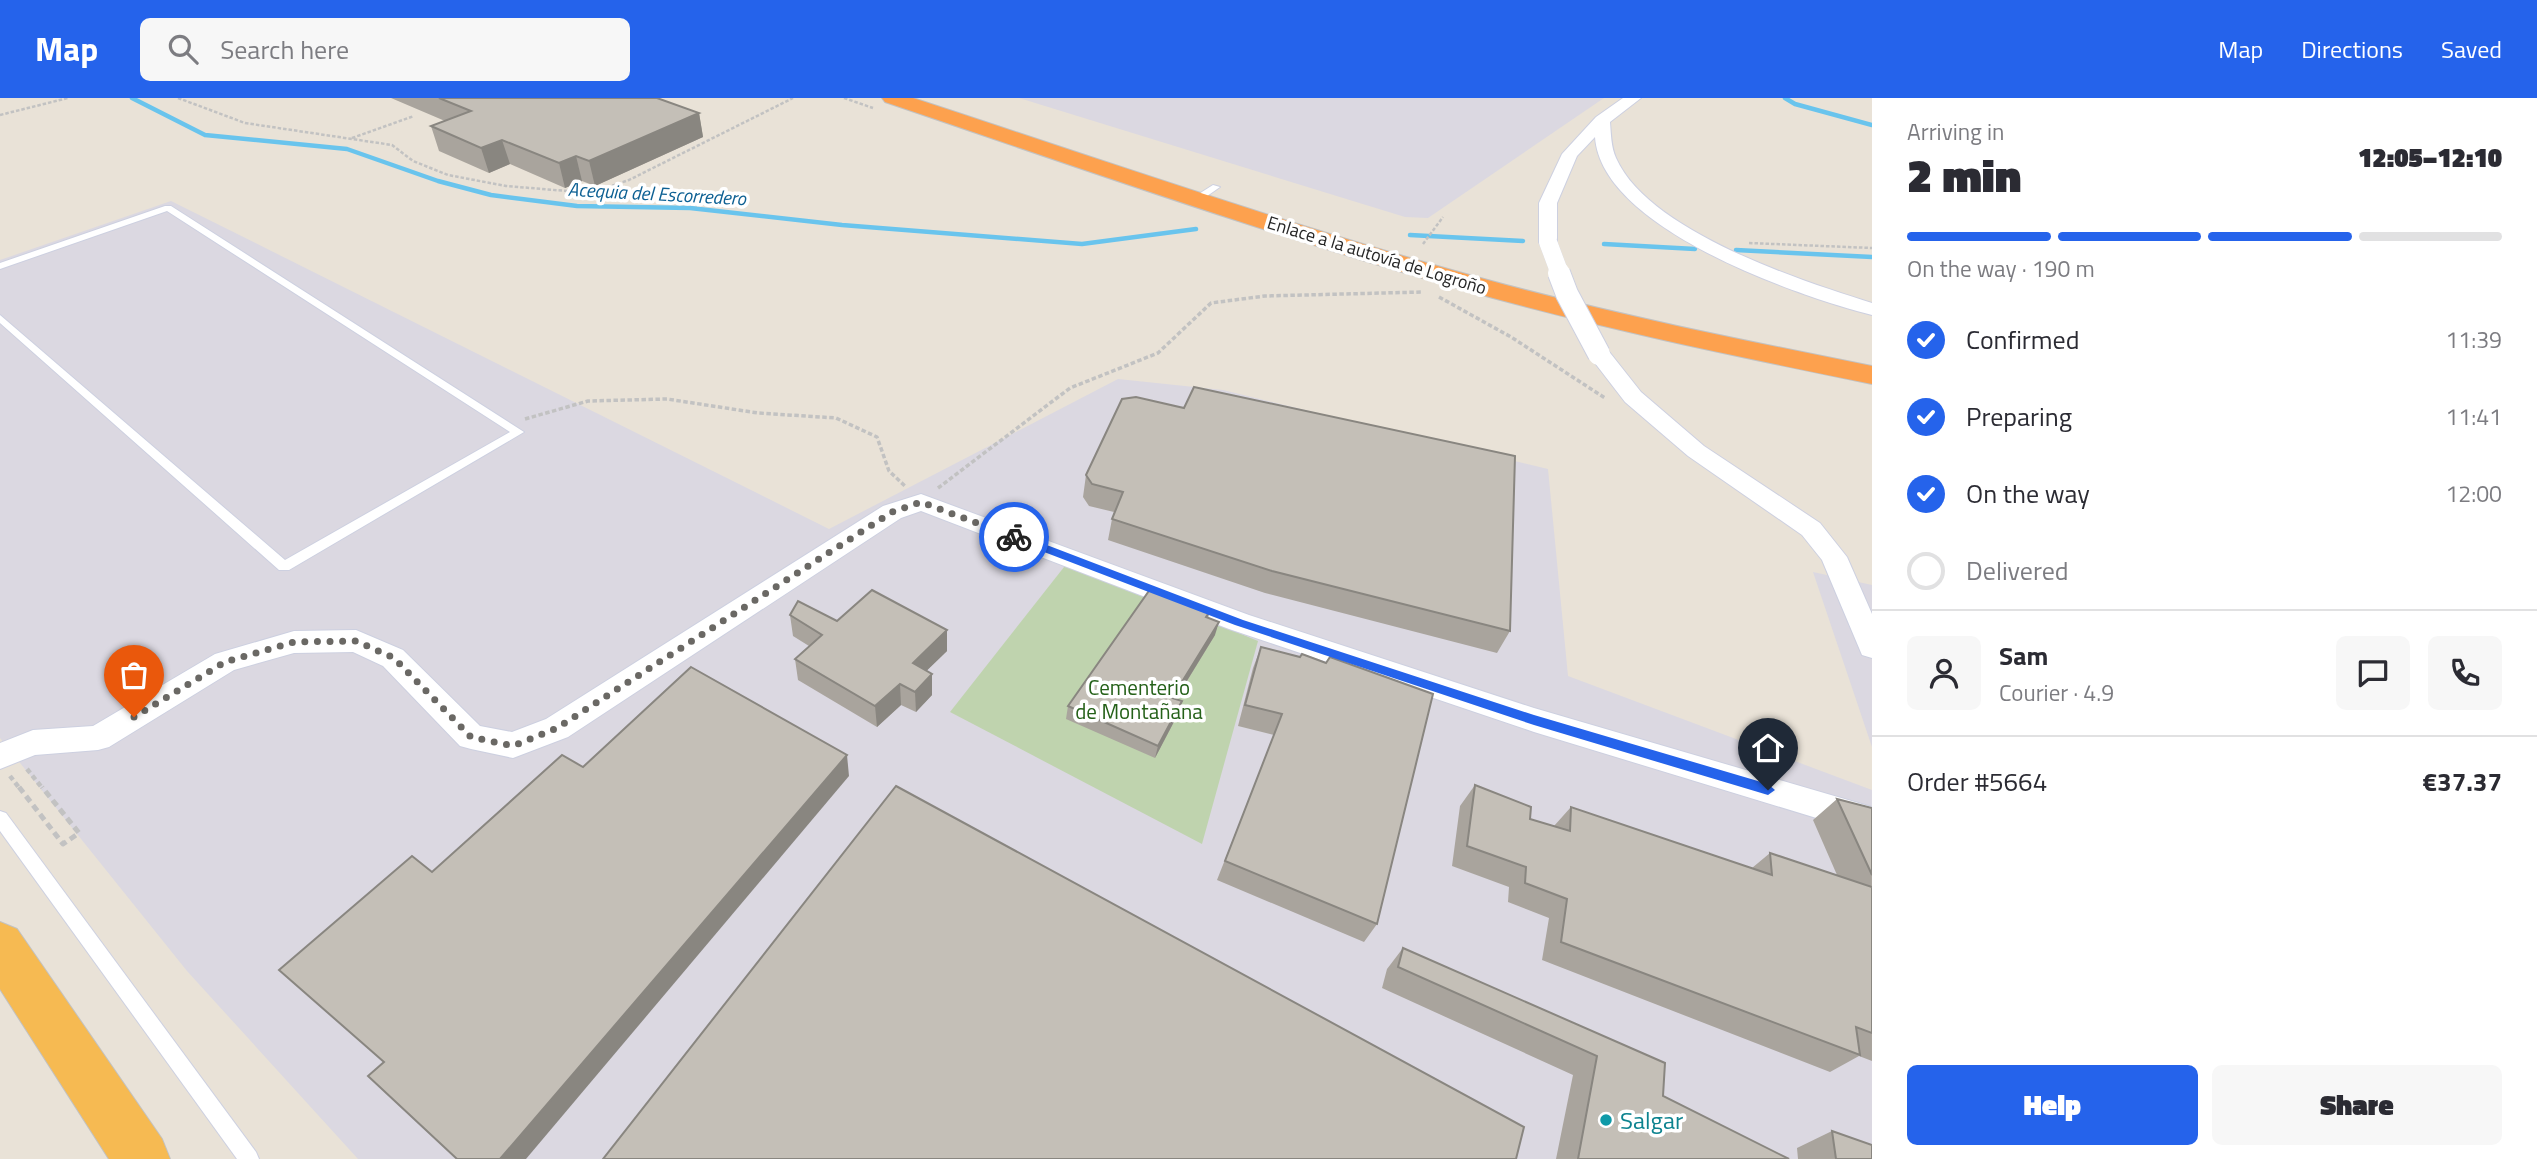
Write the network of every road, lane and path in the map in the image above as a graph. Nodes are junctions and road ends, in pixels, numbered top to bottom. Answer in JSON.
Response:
{"nodes":[{"id":1,"x":68,"y":98,"type":"edge"},
{"id":2,"x":178,"y":98,"type":"edge"},
{"id":3,"x":793,"y":98,"type":"edge"},
{"id":4,"x":892,"y":98,"type":"edge"},
{"id":5,"x":941,"y":98,"type":"edge"},
{"id":6,"x":1633,"y":98,"type":"edge"},
{"id":7,"x":0,"y":116,"type":"edge"},
{"id":8,"x":414,"y":116,"type":"dead end"},
{"id":9,"x":1602,"y":120,"type":"junction"},
{"id":10,"x":351,"y":138,"type":"junction"},
{"id":11,"x":1207,"y":193,"type":"junction"},
{"id":12,"x":1443,"y":217,"type":"dead end"},
{"id":13,"x":1702,"y":242,"type":"junction"},
{"id":14,"x":1423,"y":244,"type":"dead end"},
{"id":15,"x":1872,"y":248,"type":"edge"},
{"id":16,"x":0,"y":266,"type":"edge"},
{"id":17,"x":1872,"y":309,"type":"edge"},
{"id":18,"x":0,"y":318,"type":"edge"},
{"id":19,"x":1872,"y":352,"type":"edge"},
{"id":20,"x":1872,"y":375,"type":"edge"},
{"id":21,"x":1615,"y":405,"type":"dead end"},
{"id":22,"x":506,"y":425,"type":"junction"},
{"id":23,"x":921,"y":502,"type":"junction"},
{"id":24,"x":1872,"y":647,"type":"edge"},
{"id":25,"x":11,"y":759,"type":"edge"},
{"id":26,"x":0,"y":776,"type":"edge"},
{"id":27,"x":0,"y":818,"type":"edge"},
{"id":28,"x":1872,"y":821,"type":"edge"},
{"id":29,"x":0,"y":945,"type":"edge"},
{"id":30,"x":142,"y":1159,"type":"edge"},
{"id":31,"x":248,"y":1159,"type":"edge"}],
"edges":[{"from":1,"to":7,"type":"path"},
{"from":2,"to":10,"type":"path"},
{"from":3,"to":10,"type":"path"},
{"from":4,"to":11,"type":"highway","name":"Enlace a la autovía de Logroño"},
{"from":5,"to":11,"type":"highway","name":"Enlace a la autovía de Logroño"},
{"from":6,"to":9,"type":"street"},
{"from":8,"to":10,"type":"path"},
{"from":9,"to":13,"type":"street"},
{"from":9,"to":24,"type":"street","bridge":true},
{"from":11,"to":19,"type":"highway","name":"Enlace a la autovía de Logroño"},
{"from":11,"to":20,"type":"highway","name":"Enlace a la autovía de Logroño"},
{"from":12,"to":14,"type":"path"},
{"from":13,"to":15,"type":"path"},
{"from":13,"to":17,"type":"street"},
{"from":16,"to":22,"type":"lane"},
{"from":18,"to":22,"type":"lane"},
{"from":21,"to":23,"type":"path"},
{"from":22,"to":23,"type":"path"},
{"from":23,"to":25,"type":"street"},
{"from":23,"to":28,"type":"street"},
{"from":25,"to":26,"type":"path"},
{"from":27,"to":31,"type":"lane"},
{"from":29,"to":30,"type":"highway"}]}
